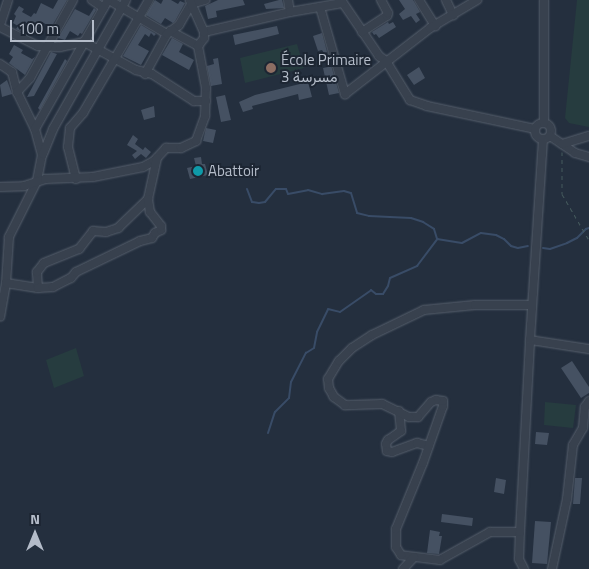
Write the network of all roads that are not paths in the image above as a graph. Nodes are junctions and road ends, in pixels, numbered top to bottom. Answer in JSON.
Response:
{"nodes":[{"id":1,"x":8,"y":0,"type":"edge"},
{"id":2,"x":73,"y":0,"type":"edge"},
{"id":3,"x":92,"y":0,"type":"edge"},
{"id":4,"x":109,"y":0,"type":"edge"},
{"id":5,"x":149,"y":0,"type":"edge"},
{"id":6,"x":205,"y":0,"type":"edge"},
{"id":7,"x":288,"y":0,"type":"edge"},
{"id":8,"x":419,"y":0,"type":"edge"},
{"id":9,"x":446,"y":0,"type":"edge"},
{"id":10,"x":477,"y":0,"type":"edge"},
{"id":11,"x":544,"y":0,"type":"edge"},
{"id":12,"x":385,"y":1,"type":"edge"},
{"id":13,"x":191,"y":2,"type":"edge"},
{"id":14,"x":342,"y":2,"type":"edge"},
{"id":15,"x":124,"y":4,"type":"edge"},
{"id":16,"x":320,"y":7,"type":"junction"},
{"id":17,"x":104,"y":8,"type":"junction"},
{"id":18,"x":290,"y":12,"type":"junction"},
{"id":19,"x":453,"y":15,"type":"junction"},
{"id":20,"x":139,"y":18,"type":"junction"},
{"id":21,"x":0,"y":26,"type":"edge"},
{"id":22,"x":435,"y":26,"type":"junction"},
{"id":23,"x":204,"y":32,"type":"junction"},
{"id":24,"x":362,"y":32,"type":"junction"},
{"id":25,"x":169,"y":33,"type":"junction"},
{"id":26,"x":84,"y":42,"type":"junction"},
{"id":27,"x":198,"y":46,"type":"junction"},
{"id":28,"x":47,"y":47,"type":"junction"},
{"id":29,"x":98,"y":50,"type":"junction"},
{"id":30,"x":114,"y":60,"type":"junction"},
{"id":31,"x":386,"y":61,"type":"junction"},
{"id":32,"x":0,"y":64,"type":"edge"},
{"id":33,"x":145,"y":74,"type":"junction"},
{"id":34,"x":17,"y":92,"type":"junction"},
{"id":35,"x":206,"y":101,"type":"junction"},
{"id":36,"x":544,"y":123,"type":"junction"},
{"id":37,"x":35,"y":129,"type":"junction"},
{"id":38,"x":536,"y":129,"type":"junction"},
{"id":39,"x":589,"y":136,"type":"edge"},
{"id":40,"x":547,"y":138,"type":"junction"},
{"id":41,"x":562,"y":144,"type":"junction"},
{"id":42,"x":42,"y":155,"type":"junction"},
{"id":43,"x":157,"y":158,"type":"junction"},
{"id":44,"x":589,"y":158,"type":"edge"},
{"id":45,"x":76,"y":179,"type":"junction"},
{"id":46,"x":37,"y":181,"type":"junction"},
{"id":47,"x":0,"y":187,"type":"edge"},
{"id":48,"x":148,"y":199,"type":"junction"},
{"id":49,"x":6,"y":283,"type":"junction"},
{"id":50,"x":38,"y":288,"type":"junction"},
{"id":51,"x":532,"y":305,"type":"junction"},
{"id":52,"x":0,"y":316,"type":"edge"},
{"id":53,"x":530,"y":340,"type":"junction"},
{"id":54,"x":589,"y":349,"type":"edge"},
{"id":55,"x":589,"y":401,"type":"edge"},
{"id":56,"x":399,"y":411,"type":"junction"},
{"id":57,"x":586,"y":428,"type":"edge"},
{"id":58,"x":429,"y":446,"type":"junction"},
{"id":59,"x":520,"y":532,"type":"junction"},
{"id":60,"x":414,"y":557,"type":"junction"},
{"id":61,"x":404,"y":569,"type":"edge"},
{"id":62,"x":524,"y":569,"type":"edge"},
{"id":63,"x":552,"y":569,"type":"edge"}],
"edges":[{"from":1,"to":21,"type":"street"},
{"from":2,"to":28,"type":"street"},
{"from":3,"to":17,"type":"street"},
{"from":4,"to":15,"type":"street"},
{"from":4,"to":17,"type":"street"},
{"from":5,"to":20,"type":"street"},
{"from":6,"to":13,"type":"street"},
{"from":7,"to":18,"type":"street"},
{"from":8,"to":22,"type":"street"},
{"from":9,"to":19,"type":"street"},
{"from":10,"to":19,"type":"street"},
{"from":11,"to":36,"type":"street"},
{"from":12,"to":24,"type":"street"},
{"from":13,"to":23,"type":"street"},
{"from":13,"to":25,"type":"street"},
{"from":14,"to":16,"type":"street"},
{"from":14,"to":24,"type":"street"},
{"from":15,"to":20,"type":"street"},
{"from":15,"to":29,"type":"street"},
{"from":16,"to":18,"type":"street"},
{"from":16,"to":31,"type":"street"},
{"from":17,"to":26,"type":"street"},
{"from":18,"to":23,"type":"street"},
{"from":19,"to":22,"type":"street"},
{"from":20,"to":25,"type":"street"},
{"from":20,"to":30,"type":"street"},
{"from":21,"to":28,"type":"street"},
{"from":22,"to":31,"type":"street"},
{"from":23,"to":27,"type":"street"},
{"from":24,"to":31,"type":"street"},
{"from":25,"to":27,"type":"street"},
{"from":25,"to":33,"type":"street"},
{"from":26,"to":28,"type":"street"},
{"from":26,"to":29,"type":"street"},
{"from":26,"to":37,"type":"street"},
{"from":27,"to":35,"type":"street"},
{"from":28,"to":34,"type":"street"},
{"from":29,"to":30,"type":"street"},
{"from":29,"to":42,"type":"street"},
{"from":30,"to":33,"type":"street"},
{"from":30,"to":45,"type":"street"},
{"from":31,"to":38,"type":"street"},
{"from":32,"to":34,"type":"street"},
{"from":33,"to":35,"type":"street"},
{"from":34,"to":37,"type":"street"},
{"from":35,"to":43,"type":"street"},
{"from":36,"to":38,"type":"street"},
{"from":36,"to":40,"type":"street"},
{"from":37,"to":42,"type":"street"},
{"from":38,"to":40,"type":"street"},
{"from":39,"to":41,"type":"street"},
{"from":40,"to":41,"type":"street"},
{"from":40,"to":51,"type":"street"},
{"from":41,"to":44,"type":"street"},
{"from":42,"to":46,"type":"street"},
{"from":43,"to":45,"type":"street"},
{"from":43,"to":48,"type":"street"},
{"from":45,"to":46,"type":"street"},
{"from":46,"to":47,"type":"street"},
{"from":46,"to":49,"type":"street"},
{"from":48,"to":50,"type":"street"},
{"from":48,"to":50,"type":"street"},
{"from":49,"to":50,"type":"street"},
{"from":49,"to":52,"type":"street"},
{"from":51,"to":53,"type":"street"},
{"from":51,"to":56,"type":"street"},
{"from":53,"to":54,"type":"street"},
{"from":53,"to":59,"type":"street"},
{"from":55,"to":57,"type":"street"},
{"from":56,"to":58,"type":"street"},
{"from":56,"to":58,"type":"street"},
{"from":57,"to":63,"type":"street"},
{"from":58,"to":60,"type":"street"},
{"from":59,"to":60,"type":"street"},
{"from":59,"to":62,"type":"street"},
{"from":60,"to":61,"type":"street"}]}
